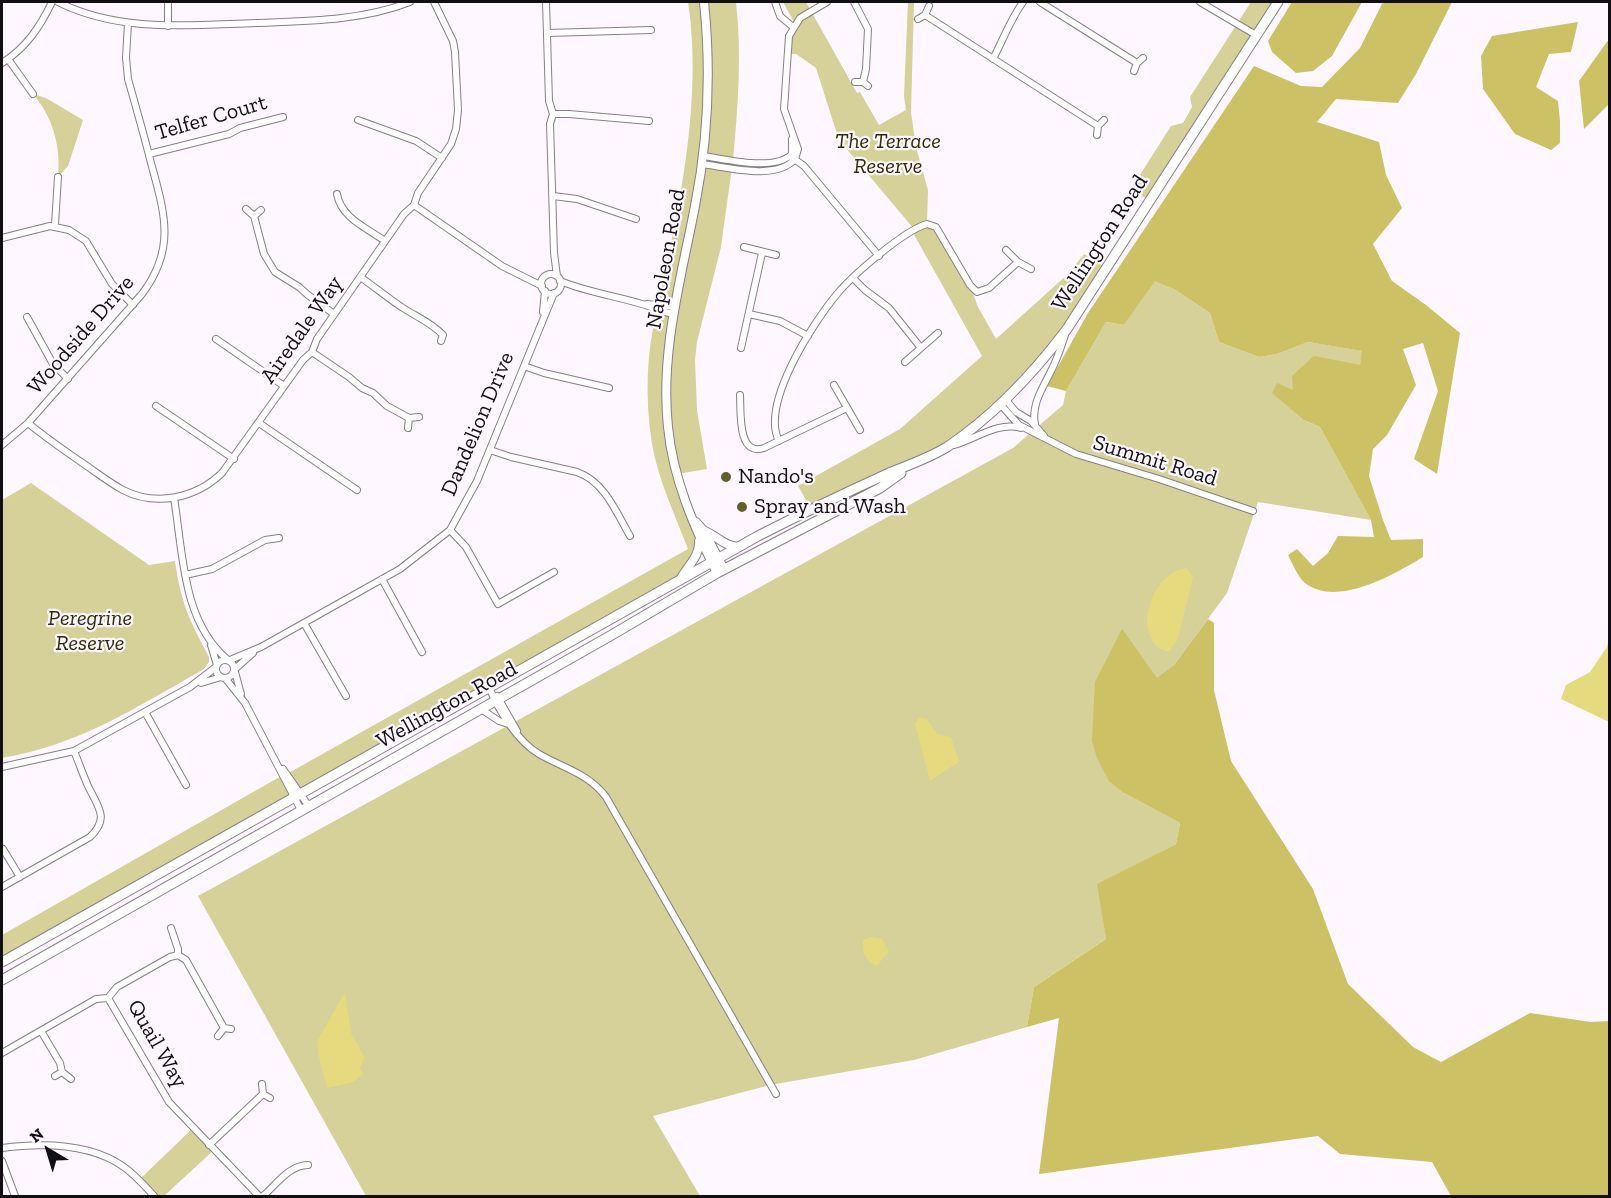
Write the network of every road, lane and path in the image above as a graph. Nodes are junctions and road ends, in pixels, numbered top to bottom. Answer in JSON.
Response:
{"nodes":[{"id":1,"x":52,"y":2,"type":"edge"},
{"id":2,"x":58,"y":2,"type":"edge"},
{"id":3,"x":168,"y":2,"type":"edge"},
{"id":4,"x":410,"y":2,"type":"edge"},
{"id":5,"x":434,"y":2,"type":"edge"},
{"id":6,"x":546,"y":2,"type":"edge"},
{"id":7,"x":704,"y":2,"type":"edge"},
{"id":8,"x":775,"y":2,"type":"edge"},
{"id":9,"x":827,"y":2,"type":"edge"},
{"id":10,"x":854,"y":2,"type":"edge"},
{"id":11,"x":1023,"y":2,"type":"edge"},
{"id":12,"x":1040,"y":2,"type":"edge"},
{"id":13,"x":1200,"y":2,"type":"edge"},
{"id":14,"x":1278,"y":2,"type":"edge"},
{"id":15,"x":929,"y":6,"type":"dead end"},
{"id":16,"x":925,"y":15,"type":"junction"},
{"id":17,"x":918,"y":19,"type":"dead end"},
{"id":18,"x":128,"y":23,"type":"junction"},
{"id":19,"x":168,"y":26,"type":"junction"},
{"id":20,"x":793,"y":27,"type":"junction"},
{"id":21,"x":651,"y":30,"type":"dead end"},
{"id":22,"x":547,"y":33,"type":"junction"},
{"id":23,"x":1256,"y":35,"type":"junction"},
{"id":24,"x":1143,"y":58,"type":"dead end"},
{"id":25,"x":9,"y":59,"type":"junction"},
{"id":26,"x":993,"y":59,"type":"junction"},
{"id":27,"x":2,"y":63,"type":"edge"},
{"id":28,"x":1137,"y":63,"type":"junction"},
{"id":29,"x":1134,"y":71,"type":"dead end"},
{"id":30,"x":855,"y":82,"type":"dead end"},
{"id":31,"x":33,"y":94,"type":"dead end"},
{"id":32,"x":553,"y":114,"type":"junction"},
{"id":33,"x":283,"y":117,"type":"dead end"},
{"id":34,"x":358,"y":120,"type":"dead end"},
{"id":35,"x":1104,"y":120,"type":"dead end"},
{"id":36,"x":649,"y":121,"type":"dead end"},
{"id":37,"x":1098,"y":126,"type":"junction"},
{"id":38,"x":1097,"y":135,"type":"dead end"},
{"id":39,"x":149,"y":154,"type":"junction"},
{"id":40,"x":442,"y":158,"type":"junction"},
{"id":41,"x":793,"y":158,"type":"junction"},
{"id":42,"x":702,"y":160,"type":"junction"},
{"id":43,"x":768,"y":163,"type":"junction"},
{"id":44,"x":750,"y":166,"type":"junction"},
{"id":45,"x":769,"y":171,"type":"junction"},
{"id":46,"x":58,"y":177,"type":"dead end"},
{"id":47,"x":337,"y":194,"type":"dead end"},
{"id":48,"x":553,"y":196,"type":"junction"},
{"id":49,"x":339,"y":204,"type":"junction"},
{"id":50,"x":414,"y":205,"type":"junction"},
{"id":51,"x":332,"y":207,"type":"dead end"},
{"id":52,"x":246,"y":209,"type":"dead end"},
{"id":53,"x":261,"y":210,"type":"dead end"},
{"id":54,"x":254,"y":216,"type":"junction"},
{"id":55,"x":636,"y":219,"type":"dead end"},
{"id":56,"x":55,"y":225,"type":"junction"},
{"id":57,"x":2,"y":238,"type":"edge"},
{"id":58,"x":385,"y":241,"type":"junction"},
{"id":59,"x":744,"y":247,"type":"dead end"},
{"id":60,"x":1006,"y":250,"type":"dead end"},
{"id":61,"x":554,"y":253,"type":"junction"},
{"id":62,"x":762,"y":253,"type":"junction"},
{"id":63,"x":776,"y":255,"type":"dead end"},
{"id":64,"x":879,"y":255,"type":"junction"},
{"id":65,"x":1018,"y":262,"type":"junction"},
{"id":66,"x":1031,"y":268,"type":"dead end"},
{"id":67,"x":360,"y":277,"type":"junction"},
{"id":68,"x":853,"y":278,"type":"junction"},
{"id":69,"x":559,"y":279,"type":"junction"},
{"id":70,"x":544,"y":283,"type":"junction"},
{"id":71,"x":581,"y":290,"type":"junction"},
{"id":72,"x":557,"y":291,"type":"junction"},
{"id":73,"x":133,"y":305,"type":"junction"},
{"id":74,"x":674,"y":311,"type":"junction"},
{"id":75,"x":334,"y":314,"type":"junction"},
{"id":76,"x":749,"y":314,"type":"junction"},
{"id":77,"x":27,"y":317,"type":"dead end"},
{"id":78,"x":540,"y":324,"type":"junction"},
{"id":79,"x":1067,"y":329,"type":"junction"},
{"id":80,"x":938,"y":333,"type":"dead end"},
{"id":81,"x":452,"y":334,"type":"dead end"},
{"id":82,"x":808,"y":336,"type":"junction"},
{"id":83,"x":216,"y":339,"type":"dead end"},
{"id":84,"x":741,"y":348,"type":"dead end"},
{"id":85,"x":921,"y":348,"type":"junction"},
{"id":86,"x":312,"y":352,"type":"junction"},
{"id":87,"x":905,"y":362,"type":"dead end"},
{"id":88,"x":524,"y":366,"type":"junction"},
{"id":89,"x":68,"y":379,"type":"junction"},
{"id":90,"x":834,"y":385,"type":"dead end"},
{"id":91,"x":284,"y":386,"type":"junction"},
{"id":92,"x":609,"y":388,"type":"dead end"},
{"id":93,"x":740,"y":395,"type":"dead end"},
{"id":94,"x":1004,"y":402,"type":"junction"},
{"id":95,"x":741,"y":405,"type":"junction"},
{"id":96,"x":156,"y":406,"type":"dead end"},
{"id":97,"x":732,"y":407,"type":"dead end"},
{"id":98,"x":847,"y":408,"type":"junction"},
{"id":99,"x":419,"y":417,"type":"dead end"},
{"id":100,"x":409,"y":418,"type":"junction"},
{"id":101,"x":28,"y":423,"type":"junction"},
{"id":102,"x":259,"y":423,"type":"junction"},
{"id":103,"x":1035,"y":424,"type":"junction"},
{"id":104,"x":408,"y":428,"type":"dead end"},
{"id":105,"x":1024,"y":429,"type":"junction"},
{"id":106,"x":860,"y":430,"type":"dead end"},
{"id":107,"x":1049,"y":440,"type":"junction"},
{"id":108,"x":779,"y":441,"type":"junction"},
{"id":109,"x":2,"y":445,"type":"edge"},
{"id":110,"x":948,"y":446,"type":"junction"},
{"id":111,"x":490,"y":450,"type":"junction"},
{"id":112,"x":234,"y":459,"type":"junction"},
{"id":113,"x":911,"y":465,"type":"junction"},
{"id":114,"x":357,"y":490,"type":"dead end"},
{"id":115,"x":174,"y":498,"type":"junction"},
{"id":116,"x":1253,"y":511,"type":"dead end"},
{"id":117,"x":450,"y":530,"type":"junction"},
{"id":118,"x":701,"y":534,"type":"junction"},
{"id":119,"x":630,"y":536,"type":"dead end"},
{"id":120,"x":279,"y":538,"type":"dead end"},
{"id":121,"x":738,"y":547,"type":"junction"},
{"id":122,"x":715,"y":560,"type":"junction"},
{"id":123,"x":721,"y":571,"type":"junction"},
{"id":124,"x":554,"y":572,"type":"dead end"},
{"id":125,"x":185,"y":574,"type":"junction"},
{"id":126,"x":382,"y":579,"type":"junction"},
{"id":127,"x":680,"y":580,"type":"junction"},
{"id":128,"x":304,"y":623,"type":"junction"},
{"id":129,"x":209,"y":639,"type":"junction"},
{"id":130,"x":261,"y":647,"type":"junction"},
{"id":131,"x":422,"y":652,"type":"dead end"},
{"id":132,"x":228,"y":660,"type":"junction"},
{"id":133,"x":217,"y":666,"type":"junction"},
{"id":134,"x":235,"y":670,"type":"junction"},
{"id":135,"x":223,"y":678,"type":"junction"},
{"id":136,"x":190,"y":687,"type":"junction"},
{"id":137,"x":489,"y":687,"type":"junction"},
{"id":138,"x":346,"y":696,"type":"dead end"},
{"id":139,"x":497,"y":700,"type":"junction"},
{"id":140,"x":244,"y":703,"type":"junction"},
{"id":141,"x":481,"y":709,"type":"junction"},
{"id":142,"x":145,"y":712,"type":"junction"},
{"id":143,"x":508,"y":725,"type":"junction"},
{"id":144,"x":519,"y":735,"type":"junction"},
{"id":145,"x":74,"y":751,"type":"junction"},
{"id":146,"x":2,"y":768,"type":"edge"},
{"id":147,"x":186,"y":786,"type":"dead end"},
{"id":148,"x":298,"y":795,"type":"junction"},
{"id":149,"x":305,"y":808,"type":"junction"},
{"id":150,"x":3,"y":849,"type":"dead end"},
{"id":151,"x":20,"y":877,"type":"junction"},
{"id":152,"x":2,"y":887,"type":"edge"},
{"id":153,"x":171,"y":928,"type":"dead end"},
{"id":154,"x":178,"y":955,"type":"junction"},
{"id":155,"x":2,"y":962,"type":"edge"},
{"id":156,"x":2,"y":980,"type":"edge"},
{"id":157,"x":108,"y":998,"type":"junction"},
{"id":158,"x":41,"y":1031,"type":"junction"},
{"id":159,"x":219,"y":1036,"type":"dead end"},
{"id":160,"x":2,"y":1053,"type":"edge"},
{"id":161,"x":71,"y":1079,"type":"dead end"},
{"id":162,"x":262,"y":1084,"type":"dead end"},
{"id":163,"x":263,"y":1094,"type":"junction"},
{"id":164,"x":776,"y":1094,"type":"dead end"},
{"id":165,"x":270,"y":1098,"type":"dead end"},
{"id":166,"x":209,"y":1145,"type":"junction"},
{"id":167,"x":2,"y":1148,"type":"edge"},
{"id":168,"x":2,"y":1161,"type":"edge"},
{"id":169,"x":308,"y":1166,"type":"dead end"},
{"id":170,"x":15,"y":1197,"type":"edge"},
{"id":171,"x":154,"y":1197,"type":"edge"},
{"id":172,"x":261,"y":1197,"type":"edge"}],
"edges":[{"from":1,"to":25,"type":"street"},
{"from":2,"to":18,"type":"street"},
{"from":3,"to":19,"type":"street"},
{"from":4,"to":19,"type":"street"},
{"from":5,"to":40,"type":"street","name":"Airedale Way"},
{"from":6,"to":22,"type":"street","name":"Dandelion Drive"},
{"from":7,"to":42,"type":"main road","name":"Napoleon Road"},
{"from":8,"to":20,"type":"street"},
{"from":9,"to":20,"type":"street"},
{"from":10,"to":30,"type":"street"},
{"from":11,"to":26,"type":"street"},
{"from":12,"to":28,"type":"street"},
{"from":13,"to":23,"type":"street"},
{"from":14,"to":23,"type":"main road","name":"Wellington Road"},
{"from":15,"to":16,"type":"street"},
{"from":16,"to":17,"type":"street"},
{"from":16,"to":26,"type":"street"},
{"from":18,"to":19,"type":"street"},
{"from":18,"to":39,"type":"street","name":"Woodside Drive"},
{"from":20,"to":41,"type":"street"},
{"from":21,"to":22,"type":"street"},
{"from":22,"to":32,"type":"street","name":"Dandelion Drive"},
{"from":23,"to":79,"type":"main road","name":"Wellington Road"},
{"from":24,"to":28,"type":"street"},
{"from":25,"to":27,"type":"street"},
{"from":25,"to":31,"type":"street"},
{"from":26,"to":37,"type":"street"},
{"from":28,"to":29,"type":"street"},
{"from":32,"to":36,"type":"street"},
{"from":32,"to":48,"type":"street","name":"Dandelion Drive"},
{"from":33,"to":39,"type":"street","name":"Telfer Court"},
{"from":34,"to":40,"type":"street"},
{"from":35,"to":37,"type":"street"},
{"from":37,"to":38,"type":"street"},
{"from":39,"to":73,"type":"street","name":"Woodside Drive"},
{"from":40,"to":50,"type":"street","name":"Airedale Way"},
{"from":41,"to":43,"type":"street"},
{"from":41,"to":45,"type":"street"},
{"from":41,"to":64,"type":"street"},
{"from":42,"to":44,"type":"street"},
{"from":42,"to":74,"type":"main road","name":"Napoleon Road"},
{"from":43,"to":44,"type":"street"},
{"from":43,"to":45,"type":"street"},
{"from":44,"to":45,"type":"street"},
{"from":46,"to":56,"type":"street"},
{"from":47,"to":49,"type":"street"},
{"from":48,"to":55,"type":"street"},
{"from":48,"to":61,"type":"street","name":"Dandelion Drive"},
{"from":49,"to":51,"type":"street"},
{"from":49,"to":58,"type":"street"},
{"from":50,"to":58,"type":"street","name":"Airedale Way"},
{"from":50,"to":70,"type":"street"},
{"from":52,"to":54,"type":"street"},
{"from":53,"to":54,"type":"street"},
{"from":54,"to":75,"type":"street"},
{"from":56,"to":57,"type":"street"},
{"from":56,"to":73,"type":"street"},
{"from":58,"to":67,"type":"street","name":"Airedale Way"},
{"from":59,"to":62,"type":"street"},
{"from":60,"to":65,"type":"street"},
{"from":61,"to":69,"type":"street","name":"Dandelion Drive"},
{"from":61,"to":70,"type":"street","name":"Dandelion Drive"},
{"from":62,"to":63,"type":"street"},
{"from":62,"to":76,"type":"street"},
{"from":64,"to":65,"type":"street"},
{"from":64,"to":68,"type":"street"},
{"from":65,"to":66,"type":"street"},
{"from":67,"to":75,"type":"street","name":"Airedale Way"},
{"from":67,"to":81,"type":"street"},
{"from":68,"to":82,"type":"street"},
{"from":68,"to":85,"type":"street"},
{"from":69,"to":70,"type":"street"},
{"from":69,"to":71,"type":"street"},
{"from":69,"to":72,"type":"street","name":"Dandelion Drive"},
{"from":70,"to":72,"type":"street"},
{"from":70,"to":78,"type":"street","name":"Dandelion Drive"},
{"from":71,"to":72,"type":"street"},
{"from":71,"to":74,"type":"street"},
{"from":72,"to":78,"type":"street","name":"Dandelion Drive"},
{"from":73,"to":89,"type":"street","name":"Woodside Drive"},
{"from":74,"to":118,"type":"main road","name":"Napoleon Road"},
{"from":75,"to":86,"type":"street","name":"Airedale Way"},
{"from":76,"to":82,"type":"street"},
{"from":76,"to":84,"type":"street"},
{"from":77,"to":89,"type":"street"},
{"from":78,"to":88,"type":"street","name":"Dandelion Drive"},
{"from":79,"to":94,"type":"main road","name":"Wellington Road"},
{"from":79,"to":103,"type":"street"},
{"from":80,"to":85,"type":"street"},
{"from":82,"to":108,"type":"street"},
{"from":83,"to":91,"type":"street"},
{"from":85,"to":87,"type":"street"},
{"from":86,"to":91,"type":"street","name":"Airedale Way"},
{"from":86,"to":100,"type":"street"},
{"from":88,"to":92,"type":"street"},
{"from":88,"to":111,"type":"street","name":"Dandelion Drive"},
{"from":89,"to":101,"type":"street","name":"Woodside Drive"},
{"from":90,"to":98,"type":"street"},
{"from":91,"to":102,"type":"street","name":"Airedale Way"},
{"from":93,"to":95,"type":"street"},
{"from":94,"to":103,"type":"street","name":"Summit Road"},
{"from":94,"to":105,"type":"street","name":"Summit Road"},
{"from":94,"to":110,"type":"main road","name":"Wellington Road"},
{"from":95,"to":97,"type":"street"},
{"from":95,"to":108,"type":"street"},
{"from":96,"to":112,"type":"street"},
{"from":98,"to":106,"type":"street"},
{"from":98,"to":108,"type":"street"},
{"from":99,"to":100,"type":"street"},
{"from":100,"to":104,"type":"street"},
{"from":101,"to":109,"type":"street","name":"Woodside Drive"},
{"from":101,"to":115,"type":"street","name":"Airedale Way"},
{"from":102,"to":112,"type":"street","name":"Airedale Way"},
{"from":102,"to":114,"type":"street"},
{"from":103,"to":107,"type":"street","name":"Summit Road"},
{"from":105,"to":107,"type":"street","name":"Summit Road"},
{"from":105,"to":110,"type":"street"},
{"from":107,"to":116,"type":"street","name":"Summit Road"},
{"from":110,"to":113,"type":"main road","name":"Wellington Road"},
{"from":111,"to":117,"type":"street","name":"Dandelion Drive"},
{"from":111,"to":119,"type":"street"},
{"from":112,"to":115,"type":"street","name":"Airedale Way"},
{"from":113,"to":121,"type":"main road","name":"Wellington Road"},
{"from":113,"to":123,"type":"main road","name":"Wellington Road"},
{"from":115,"to":125,"type":"street"},
{"from":117,"to":124,"type":"street"},
{"from":117,"to":126,"type":"street","name":"Dandelion Drive"},
{"from":118,"to":121,"type":"main road"},
{"from":118,"to":122,"type":"main road","name":"Napoleon Road"},
{"from":118,"to":127,"type":"main road"},
{"from":120,"to":125,"type":"street"},
{"from":121,"to":122,"type":"main road","name":"Wellington Road"},
{"from":122,"to":123,"type":"main road","name":"Napoleon Road"},
{"from":122,"to":127,"type":"main road","name":"Wellington Road"},
{"from":123,"to":139,"type":"main road","name":"Wellington Road"},
{"from":125,"to":129,"type":"street"},
{"from":126,"to":128,"type":"street","name":"Dandelion Drive"},
{"from":126,"to":131,"type":"street"},
{"from":127,"to":137,"type":"main road","name":"Wellington Road"},
{"from":128,"to":130,"type":"street","name":"Dandelion Drive"},
{"from":128,"to":138,"type":"street"},
{"from":129,"to":132,"type":"street"},
{"from":129,"to":133,"type":"street"},
{"from":130,"to":132,"type":"street","name":"Dandelion Drive"},
{"from":130,"to":134,"type":"street","name":"Dandelion Drive"},
{"from":132,"to":133,"type":"street"},
{"from":132,"to":134,"type":"street"},
{"from":133,"to":135,"type":"street"},
{"from":133,"to":136,"type":"street"},
{"from":134,"to":135,"type":"street"},
{"from":134,"to":140,"type":"street"},
{"from":135,"to":136,"type":"street"},
{"from":135,"to":140,"type":"street"},
{"from":136,"to":142,"type":"street"},
{"from":137,"to":139,"type":"street"},
{"from":137,"to":148,"type":"main road","name":"Wellington Road"},
{"from":139,"to":141,"type":"main road","name":"Wellington Road"},
{"from":139,"to":143,"type":"street"},
{"from":139,"to":144,"type":"street"},
{"from":140,"to":148,"type":"street"},
{"from":141,"to":143,"type":"street"},
{"from":141,"to":149,"type":"main road","name":"Wellington Road"},
{"from":142,"to":145,"type":"street"},
{"from":142,"to":147,"type":"street"},
{"from":143,"to":144,"type":"street"},
{"from":144,"to":164,"type":"street"},
{"from":145,"to":146,"type":"street"},
{"from":145,"to":151,"type":"street"},
{"from":148,"to":149,"type":"street"},
{"from":148,"to":155,"type":"main road","name":"Wellington Road"},
{"from":149,"to":156,"type":"main road","name":"Wellington Road"},
{"from":150,"to":151,"type":"street"},
{"from":151,"to":152,"type":"street"},
{"from":153,"to":154,"type":"street"},
{"from":154,"to":157,"type":"street"},
{"from":154,"to":159,"type":"street"},
{"from":157,"to":158,"type":"street","name":"Quail Way"},
{"from":157,"to":166,"type":"street","name":"Quail Way"},
{"from":158,"to":160,"type":"street","name":"Quail Way"},
{"from":158,"to":161,"type":"street"},
{"from":162,"to":163,"type":"street"},
{"from":163,"to":165,"type":"street"},
{"from":163,"to":166,"type":"street"},
{"from":166,"to":172,"type":"street","name":"Quail Way"},
{"from":167,"to":171,"type":"street"},
{"from":168,"to":170,"type":"street"},
{"from":169,"to":172,"type":"street"}]}
